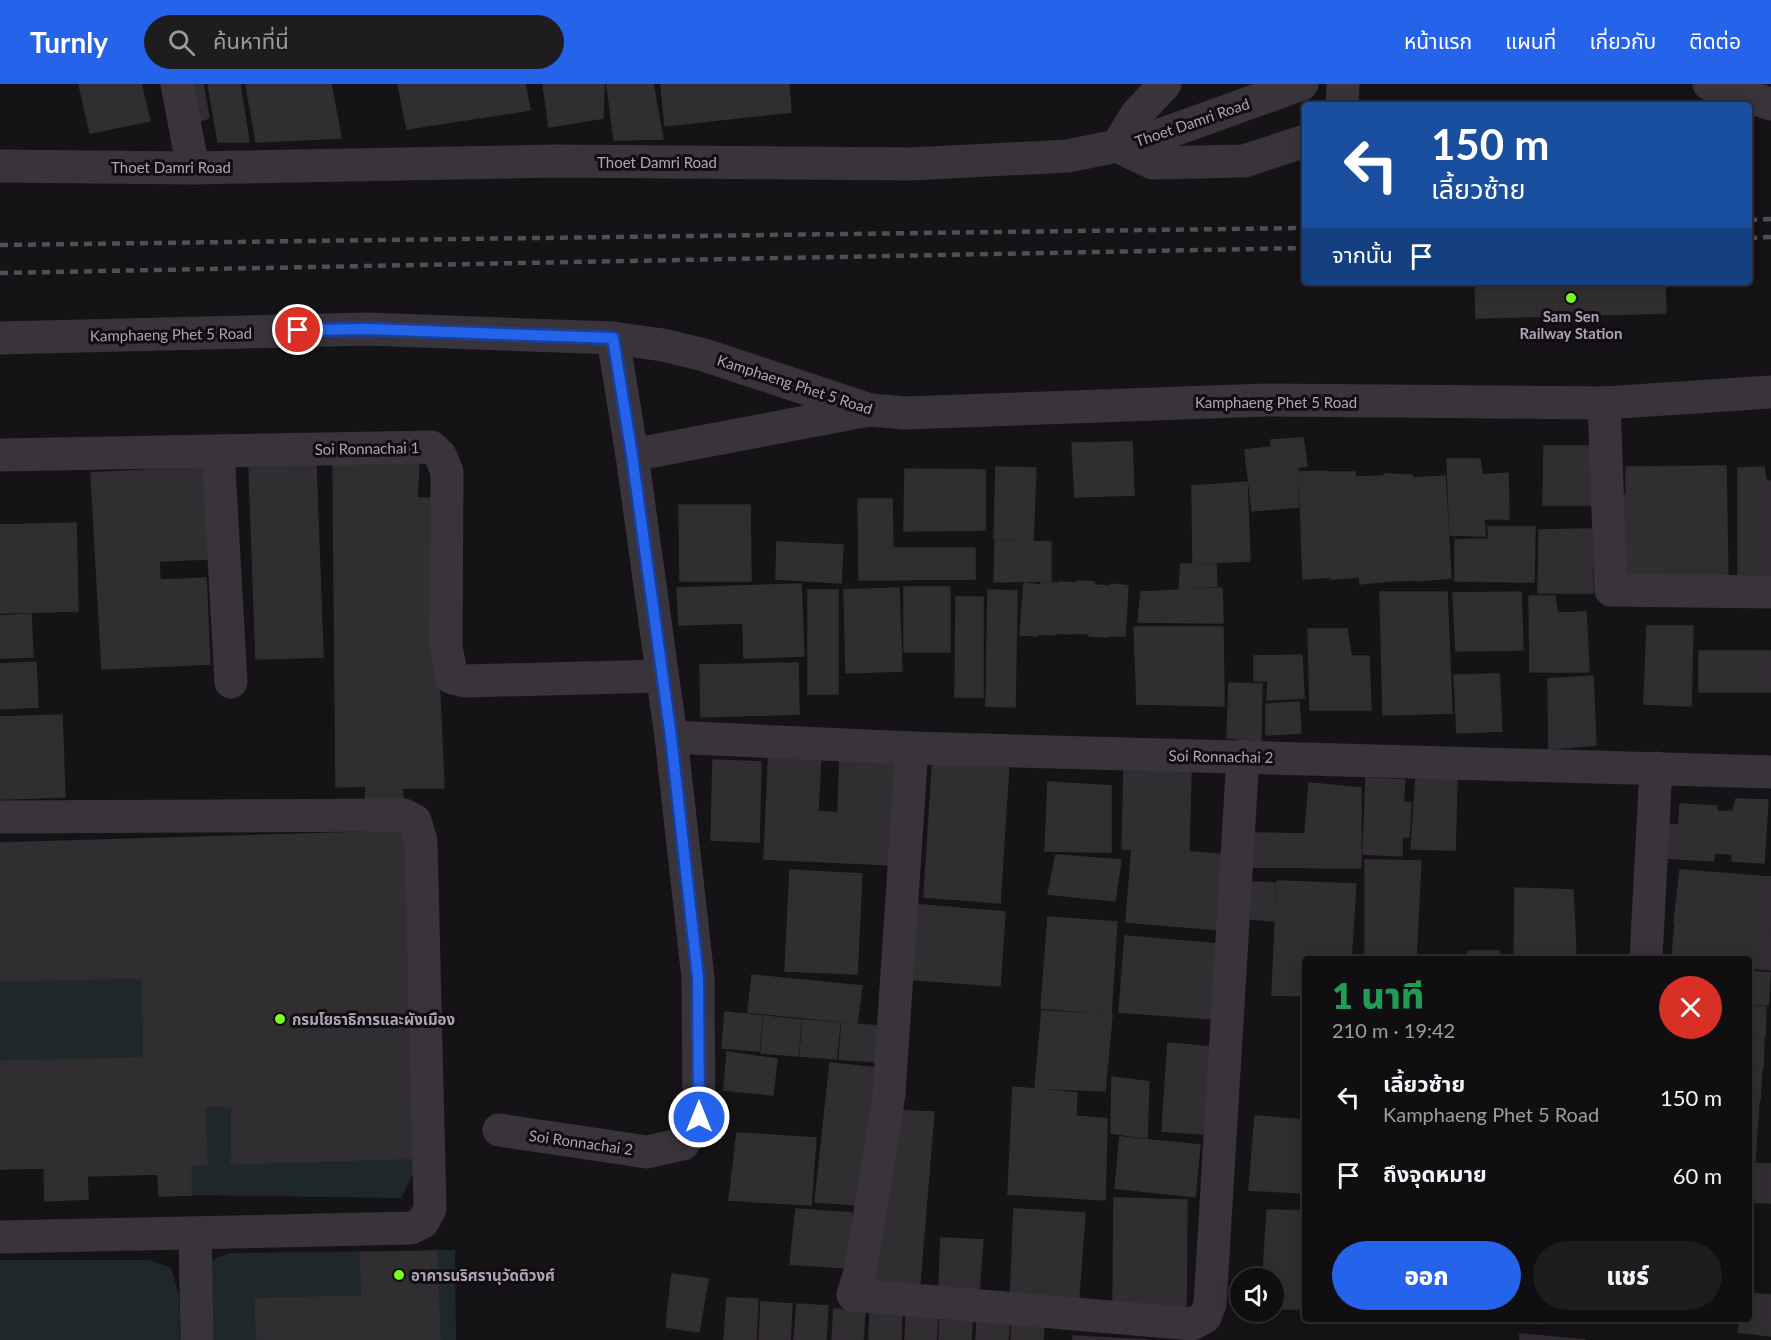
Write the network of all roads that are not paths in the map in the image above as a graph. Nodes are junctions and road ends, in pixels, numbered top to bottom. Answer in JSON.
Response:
{"nodes":[{"id":1,"x":177,"y":84,"type":"edge"},
{"id":2,"x":1165,"y":84,"type":"edge"},
{"id":3,"x":1302,"y":84,"type":"edge"},
{"id":4,"x":1343,"y":84,"type":"edge"},
{"id":5,"x":1709,"y":84,"type":"edge"},
{"id":6,"x":1342,"y":102,"type":"edge"},
{"id":7,"x":1771,"y":104,"type":"edge"},
{"id":8,"x":1302,"y":142,"type":"edge"},
{"id":9,"x":1117,"y":146,"type":"junction"},
{"id":10,"x":0,"y":166,"type":"edge"},
{"id":11,"x":193,"y":168,"type":"junction"},
{"id":12,"x":0,"y":338,"type":"edge"},
{"id":13,"x":613,"y":338,"type":"junction"},
{"id":14,"x":1771,"y":392,"type":"edge"},
{"id":15,"x":1604,"y":403,"type":"junction"},
{"id":16,"x":870,"y":410,"type":"junction"},
{"id":17,"x":218,"y":451,"type":"junction"},
{"id":18,"x":0,"y":455,"type":"edge"},
{"id":19,"x":632,"y":455,"type":"junction"},
{"id":20,"x":1771,"y":592,"type":"edge"},
{"id":21,"x":662,"y":676,"type":"junction"},
{"id":22,"x":231,"y":682,"type":"dead end"},
{"id":23,"x":671,"y":737,"type":"junction"},
{"id":24,"x":912,"y":748,"type":"junction"},
{"id":25,"x":1243,"y":756,"type":"junction"},
{"id":26,"x":1656,"y":768,"type":"junction"},
{"id":27,"x":1771,"y":772,"type":"edge"},
{"id":28,"x":0,"y":817,"type":"edge"},
{"id":29,"x":1646,"y":956,"type":"edge"},
{"id":30,"x":499,"y":1130,"type":"dead end"},
{"id":31,"x":195,"y":1233,"type":"junction"},
{"id":32,"x":0,"y":1237,"type":"edge"},
{"id":33,"x":196,"y":1340,"type":"edge"}],
"edges":[{"from":1,"to":11,"type":"street"},
{"from":2,"to":9,"type":"street"},
{"from":3,"to":9,"type":"street","name":"Thoet Damri Road"},
{"from":4,"to":6,"type":"street"},
{"from":5,"to":7,"type":"street"},
{"from":8,"to":9,"type":"street"},
{"from":9,"to":11,"type":"street","name":"Thoet Damri Road"},
{"from":10,"to":11,"type":"street","name":"Thoet Damri Road"},
{"from":12,"to":13,"type":"street","name":"Kamphaeng Phet 5 Road"},
{"from":13,"to":16,"type":"street","name":"Kamphaeng Phet 5 Road"},
{"from":13,"to":19,"type":"street","name":"Soi Ronnachai 2"},
{"from":14,"to":15,"type":"street","name":"Kamphaeng Phet 5 Road"},
{"from":15,"to":16,"type":"street","name":"Kamphaeng Phet 5 Road"},
{"from":15,"to":20,"type":"street"},
{"from":16,"to":19,"type":"street"},
{"from":17,"to":18,"type":"street","name":"Soi Ronnachai 1"},
{"from":17,"to":21,"type":"street","name":"Soi Ronnachai 1"},
{"from":17,"to":22,"type":"street"},
{"from":19,"to":21,"type":"street","name":"Soi Ronnachai 2"},
{"from":21,"to":23,"type":"street","name":"Soi Ronnachai 2"},
{"from":23,"to":24,"type":"street","name":"Soi Ronnachai 2"},
{"from":23,"to":30,"type":"street","name":"Soi Ronnachai 2"},
{"from":24,"to":25,"type":"street","name":"Soi Ronnachai 2"},
{"from":24,"to":25,"type":"street"},
{"from":25,"to":26,"type":"street","name":"Soi Ronnachai 2"},
{"from":26,"to":27,"type":"street","name":"Soi Ronnachai 2"},
{"from":26,"to":29,"type":"street"},
{"from":28,"to":31,"type":"street"},
{"from":31,"to":32,"type":"street"},
{"from":31,"to":33,"type":"street"}]}
